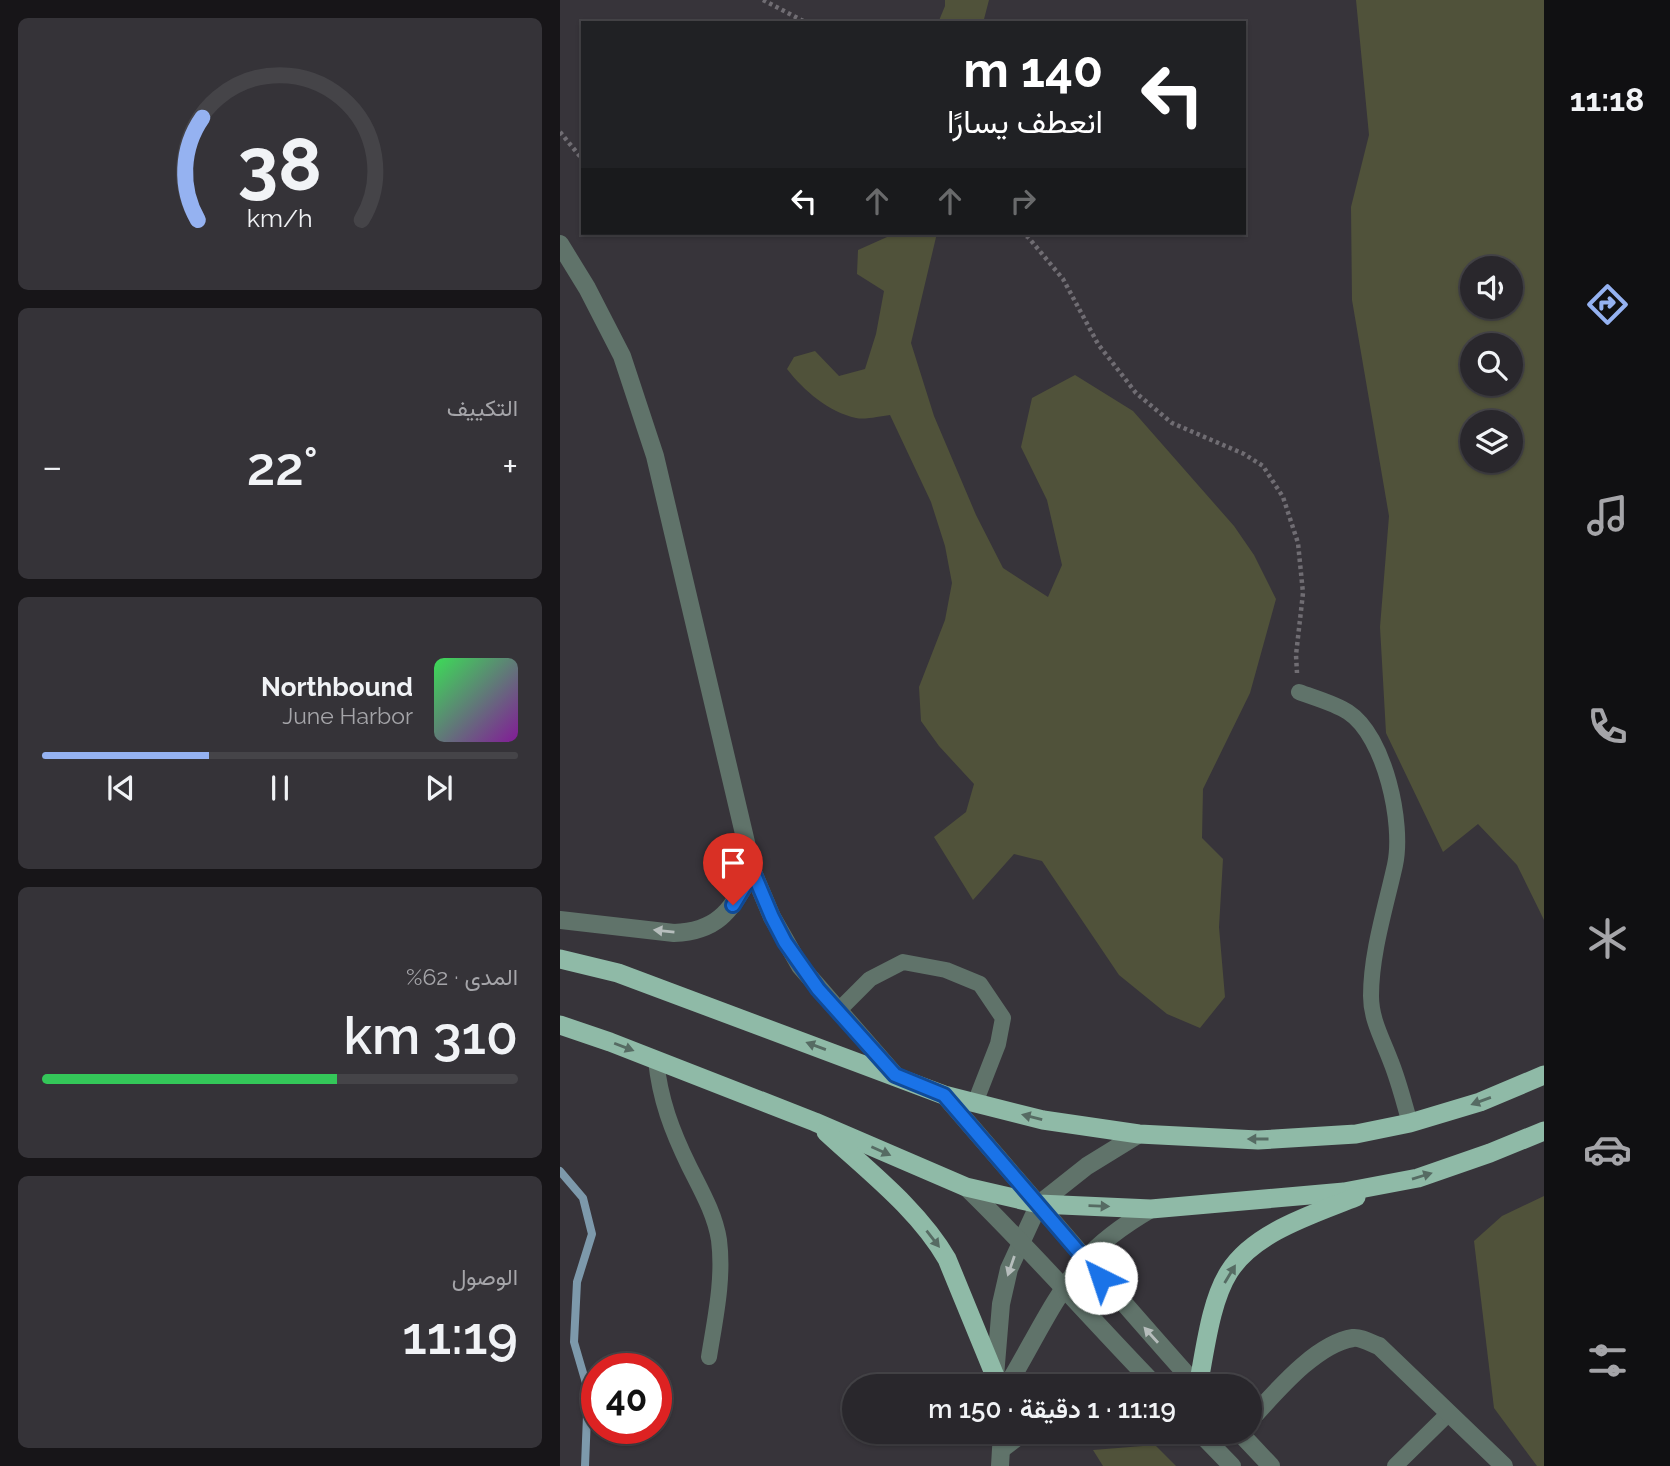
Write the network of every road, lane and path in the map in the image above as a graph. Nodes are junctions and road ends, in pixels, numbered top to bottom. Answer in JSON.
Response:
{"nodes":[{"id":1,"x":763,"y":0,"type":"edge"},
{"id":2,"x":803,"y":21,"type":"edge"},
{"id":3,"x":560,"y":132,"type":"edge"},
{"id":4,"x":581,"y":158,"type":"edge"},
{"id":5,"x":1024,"y":235,"type":"edge"},
{"id":6,"x":560,"y":244,"type":"edge"},
{"id":7,"x":1299,"y":692,"type":"joint"},
{"id":8,"x":753,"y":872,"type":"junction"},
{"id":9,"x":560,"y":920,"type":"edge"},
{"id":10,"x":560,"y":959,"type":"edge"},
{"id":11,"x":838,"y":1011,"type":"junction"},
{"id":12,"x":560,"y":1025,"type":"edge"},
{"id":13,"x":656,"y":1060,"type":"junction"},
{"id":14,"x":895,"y":1075,"type":"junction"},
{"id":15,"x":1544,"y":1075,"type":"edge"},
{"id":16,"x":944,"y":1095,"type":"junction"},
{"id":17,"x":975,"y":1103,"type":"junction"},
{"id":18,"x":816,"y":1122,"type":"junction"},
{"id":19,"x":1410,"y":1123,"type":"junction"},
{"id":20,"x":1544,"y":1131,"type":"edge"},
{"id":21,"x":1139,"y":1134,"type":"junction"},
{"id":22,"x":1386,"y":1185,"type":"junction"},
{"id":23,"x":966,"y":1187,"type":"junction"},
{"id":24,"x":1039,"y":1204,"type":"junction"},
{"id":25,"x":1151,"y":1209,"type":"junction"},
{"id":26,"x":1021,"y":1240,"type":"junction"},
{"id":27,"x":1085,"y":1260,"type":"junction"},
{"id":28,"x":1064,"y":1288,"type":"junction"},
{"id":29,"x":709,"y":1357,"type":"dead end"},
{"id":30,"x":996,"y":1374,"type":"edge"},
{"id":31,"x":1000,"y":1374,"type":"edge"},
{"id":32,"x":1006,"y":1374,"type":"edge"},
{"id":33,"x":1145,"y":1374,"type":"edge"},
{"id":34,"x":1187,"y":1374,"type":"edge"},
{"id":35,"x":1200,"y":1374,"type":"edge"},
{"id":36,"x":1262,"y":1407,"type":"edge"},
{"id":37,"x":1449,"y":1413,"type":"junction"},
{"id":38,"x":1211,"y":1444,"type":"edge"},
{"id":39,"x":1250,"y":1444,"type":"edge"},
{"id":40,"x":1232,"y":1466,"type":"edge"},
{"id":41,"x":1271,"y":1466,"type":"edge"},
{"id":42,"x":1395,"y":1466,"type":"edge"},
{"id":43,"x":1504,"y":1466,"type":"edge"}],
"edges":[{"from":1,"to":2,"type":"path"},
{"from":3,"to":4,"type":"path"},
{"from":5,"to":7,"type":"path"},
{"from":6,"to":8,"type":"street"},
{"from":7,"to":19,"type":"lane"},
{"from":8,"to":9,"type":"street","one_way":true},
{"from":8,"to":11,"type":"street"},
{"from":14,"to":10,"type":"highway","one_way":true},
{"from":11,"to":14,"type":"street"},
{"from":11,"to":17,"type":"lane"},
{"from":12,"to":13,"type":"highway","one_way":true},
{"from":13,"to":18,"type":"highway"},
{"from":13,"to":29,"type":"lane"},
{"from":14,"to":16,"type":"highway"},
{"from":15,"to":19,"type":"highway","one_way":true},
{"from":16,"to":17,"type":"highway"},
{"from":16,"to":24,"type":"street"},
{"from":21,"to":17,"type":"highway","one_way":true},
{"from":18,"to":23,"type":"highway","one_way":true},
{"from":18,"to":30,"type":"highway","one_way":true},
{"from":19,"to":21,"type":"highway","one_way":true},
{"from":22,"to":20,"type":"highway","one_way":true},
{"from":21,"to":24,"type":"street"},
{"from":22,"to":25,"type":"highway"},
{"from":35,"to":22,"type":"highway","one_way":true},
{"from":23,"to":24,"type":"highway"},
{"from":23,"to":26,"type":"street"},
{"from":24,"to":25,"type":"highway","one_way":true},
{"from":24,"to":26,"type":"street"},
{"from":24,"to":27,"type":"street"},
{"from":25,"to":27,"type":"street"},
{"from":26,"to":28,"type":"street"},
{"from":26,"to":31,"type":"street","one_way":true},
{"from":27,"to":28,"type":"street"},
{"from":34,"to":27,"type":"street","one_way":true},
{"from":28,"to":32,"type":"street"},
{"from":28,"to":33,"type":"street"},
{"from":36,"to":37,"type":"street"},
{"from":37,"to":42,"type":"lane"},
{"from":37,"to":43,"type":"street"},
{"from":38,"to":40,"type":"street"},
{"from":39,"to":41,"type":"street"}]}
